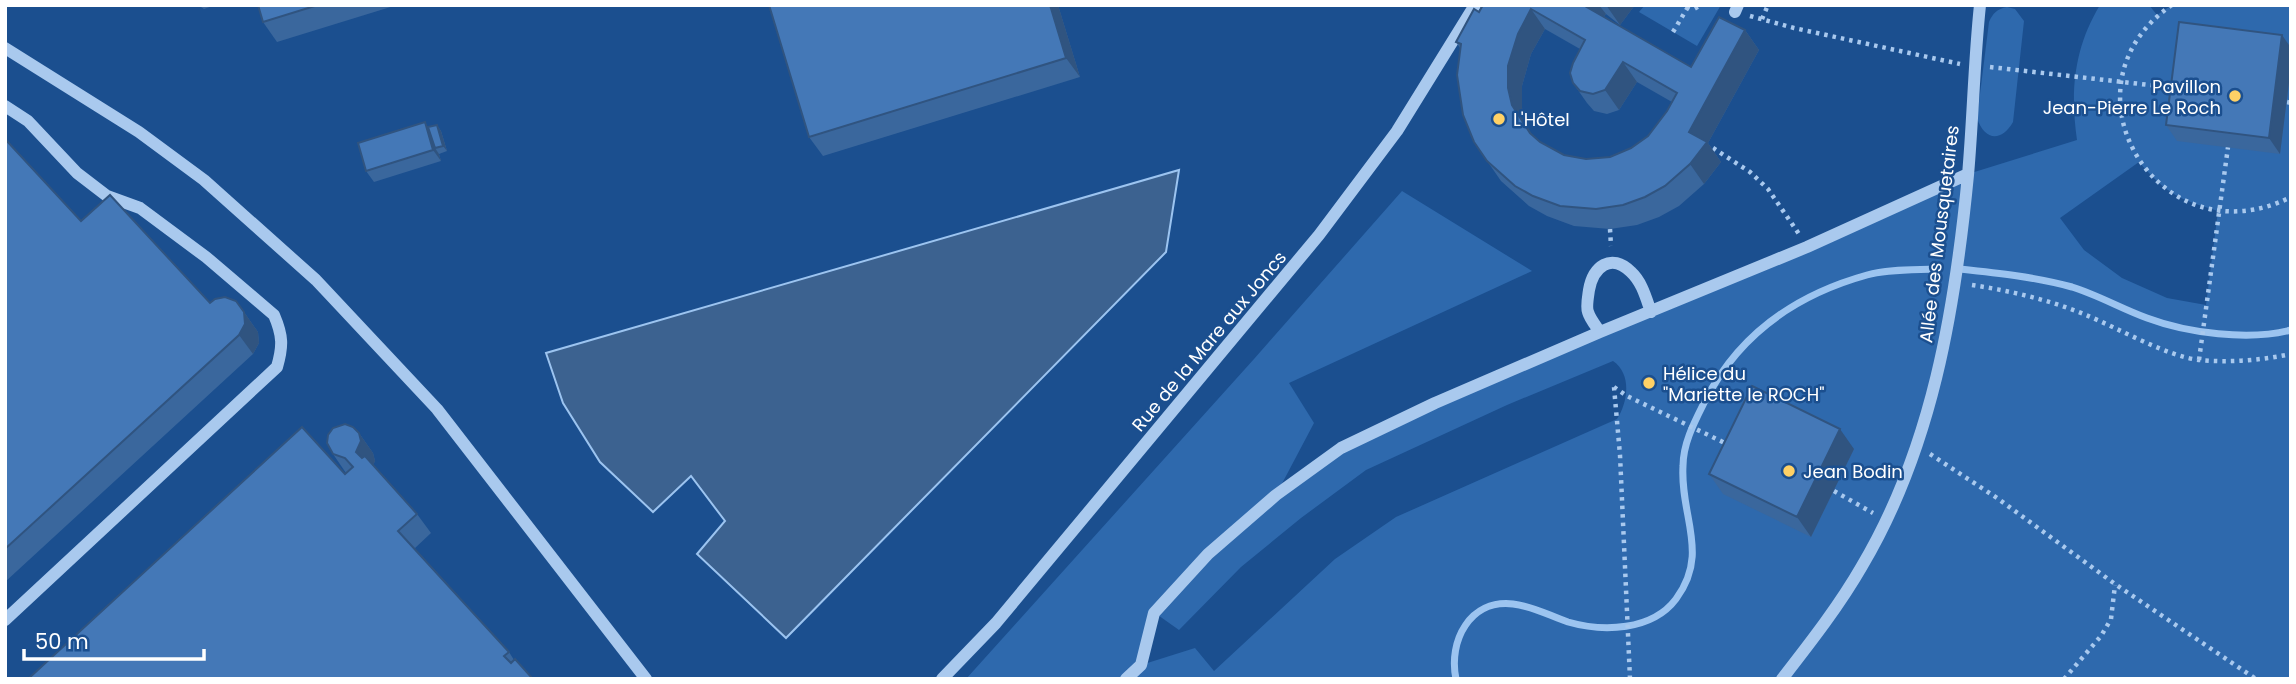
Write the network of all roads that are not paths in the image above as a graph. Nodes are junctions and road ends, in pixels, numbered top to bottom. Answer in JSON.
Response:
{"nodes":[{"id":1,"x":1475,"y":5,"type":"edge"},
{"id":2,"x":1980,"y":5,"type":"edge"},
{"id":3,"x":5,"y":48,"type":"edge"},
{"id":4,"x":5,"y":106,"type":"edge"},
{"id":5,"x":1968,"y":174,"type":"junction"},
{"id":6,"x":1651,"y":312,"type":"junction"},
{"id":7,"x":1600,"y":332,"type":"junction"},
{"id":8,"x":5,"y":621,"type":"edge"},
{"id":9,"x":646,"y":679,"type":"edge"},
{"id":10,"x":942,"y":679,"type":"edge"},
{"id":11,"x":1126,"y":679,"type":"edge"},
{"id":12,"x":1782,"y":679,"type":"edge"}],
"edges":[{"from":1,"to":10,"type":"street","name":"Rue de la Mare aux Joncs"},
{"from":2,"to":5,"type":"street","name":"Allée des Mousquetaires"},
{"from":3,"to":9,"type":"street"},
{"from":4,"to":8,"type":"street"},
{"from":5,"to":6,"type":"street"},
{"from":5,"to":12,"type":"street","name":"Allée des Mousquetaires"},
{"from":6,"to":7,"type":"street"},
{"from":6,"to":7,"type":"street"},
{"from":7,"to":11,"type":"street"}]}
